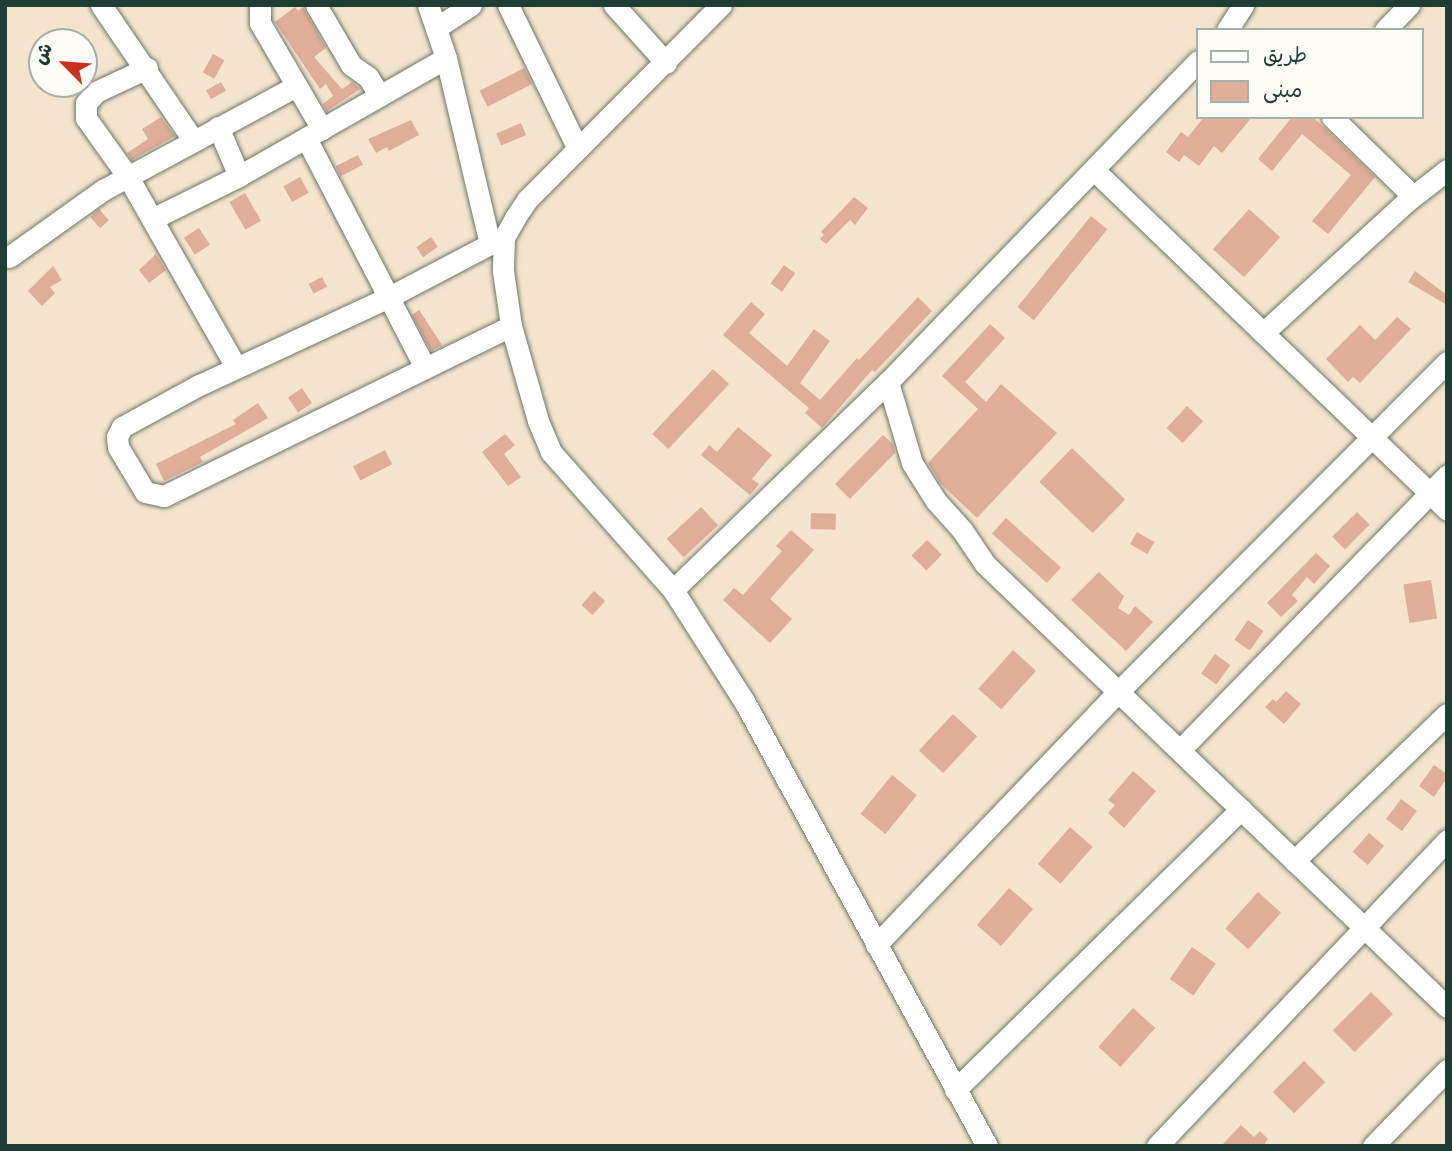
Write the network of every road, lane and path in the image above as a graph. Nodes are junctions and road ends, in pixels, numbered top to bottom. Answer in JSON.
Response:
{"nodes":[{"id":1,"x":101,"y":5,"type":"edge"},
{"id":2,"x":260,"y":5,"type":"edge"},
{"id":3,"x":316,"y":5,"type":"edge"},
{"id":4,"x":428,"y":5,"type":"edge"},
{"id":5,"x":471,"y":5,"type":"edge"},
{"id":6,"x":508,"y":5,"type":"edge"},
{"id":7,"x":614,"y":5,"type":"edge"},
{"id":8,"x":721,"y":5,"type":"edge"},
{"id":9,"x":1409,"y":5,"type":"edge"},
{"id":10,"x":436,"y":28,"type":"junction"},
{"id":11,"x":1387,"y":28,"type":"edge"},
{"id":12,"x":446,"y":58,"type":"junction"},
{"id":13,"x":666,"y":63,"type":"junction"},
{"id":14,"x":1196,"y":63,"type":"edge"},
{"id":15,"x":147,"y":68,"type":"junction"},
{"id":16,"x":296,"y":86,"type":"junction"},
{"id":17,"x":380,"y":96,"type":"junction"},
{"id":18,"x":1334,"y":119,"type":"edge"},
{"id":19,"x":218,"y":127,"type":"junction"},
{"id":20,"x":314,"y":133,"type":"junction"},
{"id":21,"x":193,"y":140,"type":"junction"},
{"id":22,"x":578,"y":149,"type":"junction"},
{"id":23,"x":1094,"y":170,"type":"junction"},
{"id":24,"x":1447,"y":170,"type":"edge"},
{"id":25,"x":239,"y":176,"type":"junction"},
{"id":26,"x":128,"y":177,"type":"junction"},
{"id":27,"x":1413,"y":196,"type":"junction"},
{"id":28,"x":152,"y":219,"type":"junction"},
{"id":29,"x":497,"y":241,"type":"junction"},
{"id":30,"x":9,"y":257,"type":"dead end"},
{"id":31,"x":389,"y":297,"type":"junction"},
{"id":32,"x":511,"y":326,"type":"junction"},
{"id":33,"x":1263,"y":333,"type":"junction"},
{"id":34,"x":1447,"y":362,"type":"edge"},
{"id":35,"x":236,"y":368,"type":"junction"},
{"id":36,"x":425,"y":368,"type":"junction"},
{"id":37,"x":888,"y":382,"type":"junction"},
{"id":38,"x":1372,"y":438,"type":"junction"},
{"id":39,"x":1447,"y":475,"type":"edge"},
{"id":40,"x":1429,"y":493,"type":"junction"},
{"id":41,"x":1447,"y":510,"type":"edge"},
{"id":42,"x":673,"y":590,"type":"junction"},
{"id":43,"x":1120,"y":690,"type":"junction"},
{"id":44,"x":1447,"y":714,"type":"edge"},
{"id":45,"x":1181,"y":749,"type":"junction"},
{"id":46,"x":1241,"y":808,"type":"junction"},
{"id":47,"x":1447,"y":841,"type":"edge"},
{"id":48,"x":1294,"y":861,"type":"junction"},
{"id":49,"x":1363,"y":926,"type":"junction"},
{"id":50,"x":876,"y":945,"type":"junction"},
{"id":51,"x":1447,"y":1007,"type":"edge"},
{"id":52,"x":1447,"y":1070,"type":"edge"},
{"id":53,"x":955,"y":1090,"type":"junction"},
{"id":54,"x":987,"y":1146,"type":"edge"},
{"id":55,"x":1157,"y":1146,"type":"edge"},
{"id":56,"x":1373,"y":1146,"type":"edge"}],
"edges":[{"from":1,"to":15,"type":"street"},
{"from":2,"to":16,"type":"street"},
{"from":3,"to":17,"type":"street"},
{"from":4,"to":10,"type":"street"},
{"from":5,"to":10,"type":"street"},
{"from":6,"to":22,"type":"street"},
{"from":7,"to":13,"type":"street"},
{"from":8,"to":13,"type":"street"},
{"from":9,"to":11,"type":"street"},
{"from":10,"to":12,"type":"street"},
{"from":12,"to":17,"type":"street"},
{"from":12,"to":29,"type":"street"},
{"from":13,"to":22,"type":"street"},
{"from":14,"to":23,"type":"street"},
{"from":15,"to":21,"type":"street"},
{"from":15,"to":26,"type":"street"},
{"from":16,"to":19,"type":"street"},
{"from":16,"to":20,"type":"street"},
{"from":17,"to":20,"type":"street"},
{"from":18,"to":27,"type":"street"},
{"from":19,"to":21,"type":"street"},
{"from":19,"to":25,"type":"street"},
{"from":20,"to":25,"type":"street"},
{"from":20,"to":31,"type":"street"},
{"from":21,"to":26,"type":"street"},
{"from":22,"to":29,"type":"street"},
{"from":23,"to":33,"type":"street"},
{"from":23,"to":37,"type":"street"},
{"from":24,"to":27,"type":"street"},
{"from":25,"to":28,"type":"street"},
{"from":26,"to":28,"type":"street"},
{"from":26,"to":30,"type":"street"},
{"from":27,"to":33,"type":"street"},
{"from":28,"to":35,"type":"street"},
{"from":29,"to":31,"type":"street"},
{"from":29,"to":32,"type":"street"},
{"from":31,"to":35,"type":"street"},
{"from":31,"to":36,"type":"street"},
{"from":32,"to":36,"type":"street"},
{"from":32,"to":42,"type":"street"},
{"from":33,"to":38,"type":"street"},
{"from":34,"to":38,"type":"street"},
{"from":35,"to":36,"type":"street"},
{"from":37,"to":42,"type":"street"},
{"from":37,"to":43,"type":"street"},
{"from":38,"to":40,"type":"street"},
{"from":38,"to":43,"type":"street"},
{"from":39,"to":40,"type":"street"},
{"from":40,"to":41,"type":"street"},
{"from":40,"to":45,"type":"street"},
{"from":42,"to":50,"type":"street"},
{"from":43,"to":45,"type":"street"},
{"from":43,"to":50,"type":"street"},
{"from":44,"to":48,"type":"street"},
{"from":45,"to":46,"type":"street"},
{"from":46,"to":48,"type":"street"},
{"from":46,"to":53,"type":"street"},
{"from":47,"to":49,"type":"street"},
{"from":48,"to":49,"type":"street"},
{"from":49,"to":51,"type":"street"},
{"from":49,"to":55,"type":"street"},
{"from":50,"to":53,"type":"street"},
{"from":52,"to":56,"type":"street"},
{"from":53,"to":54,"type":"street"}]}
